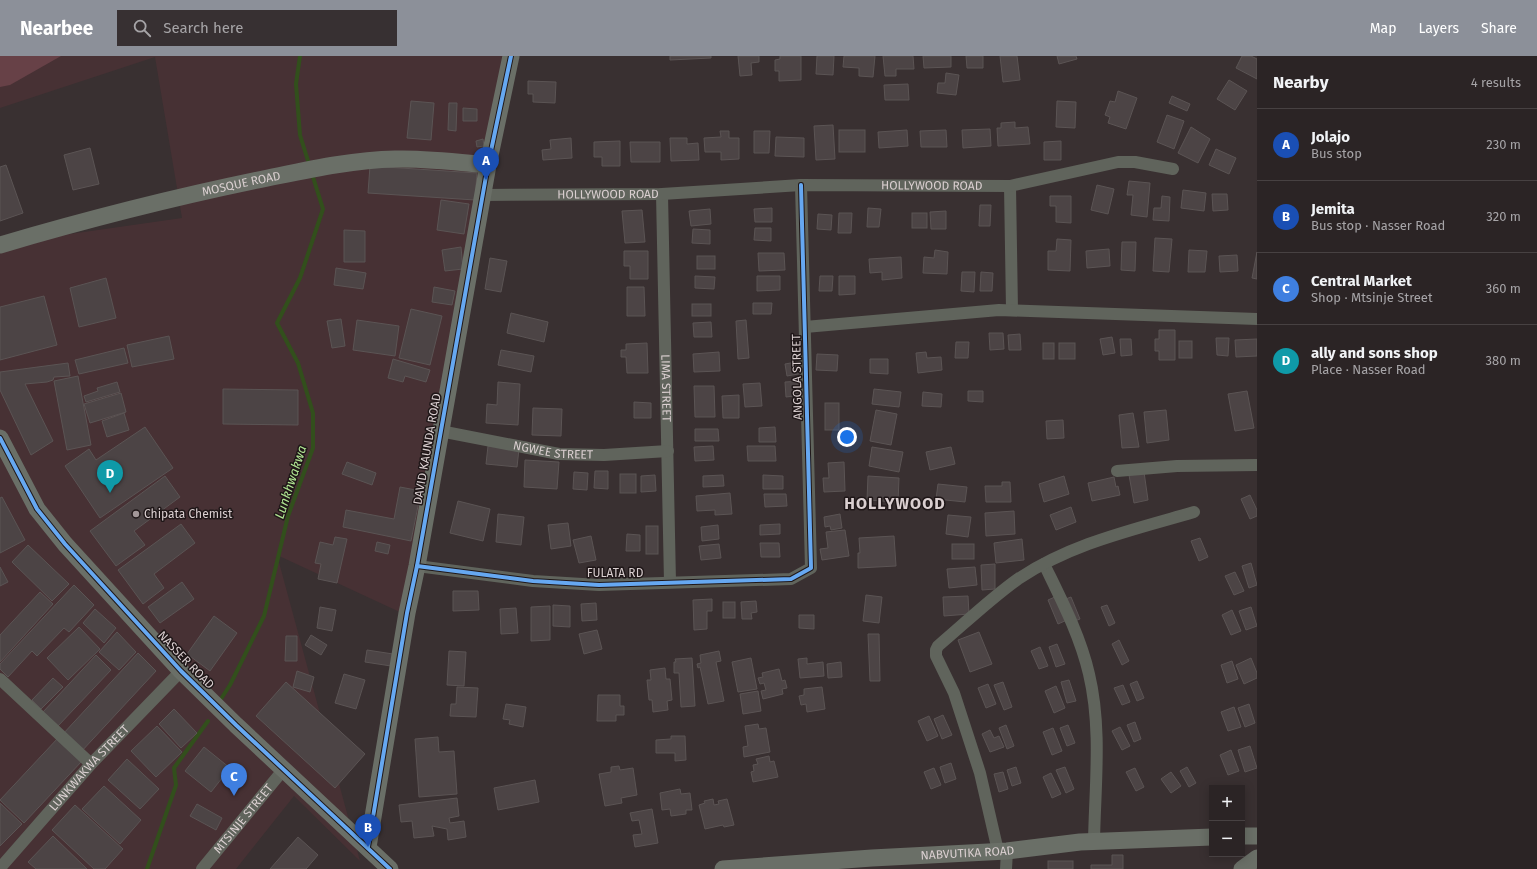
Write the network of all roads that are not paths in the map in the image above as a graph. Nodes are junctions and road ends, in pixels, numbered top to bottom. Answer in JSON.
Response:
{"nodes":[{"id":1,"x":511,"y":56,"type":"edge"},
{"id":2,"x":488,"y":166,"type":"junction"},
{"id":3,"x":1173,"y":169,"type":"dead end"},
{"id":4,"x":801,"y":185,"type":"junction"},
{"id":5,"x":1010,"y":186,"type":"junction"},
{"id":6,"x":662,"y":194,"type":"junction"},
{"id":7,"x":484,"y":195,"type":"junction"},
{"id":8,"x":0,"y":245,"type":"edge"},
{"id":9,"x":1012,"y":310,"type":"junction"},
{"id":10,"x":1257,"y":319,"type":"edge"},
{"id":11,"x":806,"y":326,"type":"junction"},
{"id":12,"x":440,"y":431,"type":"junction"},
{"id":13,"x":0,"y":438,"type":"edge"},
{"id":14,"x":668,"y":451,"type":"junction"},
{"id":15,"x":1257,"y":465,"type":"edge"},
{"id":16,"x":1117,"y":471,"type":"dead end"},
{"id":17,"x":1194,"y":512,"type":"dead end"},
{"id":18,"x":1044,"y":564,"type":"junction"},
{"id":19,"x":417,"y":566,"type":"junction"},
{"id":20,"x":811,"y":568,"type":"joint"},
{"id":21,"x":670,"y":582,"type":"junction"},
{"id":22,"x":181,"y":671,"type":"junction"},
{"id":23,"x":0,"y":679,"type":"edge"},
{"id":24,"x":91,"y":764,"type":"junction"},
{"id":25,"x":284,"y":769,"type":"junction"},
{"id":26,"x":1245,"y":836,"type":"edge"},
{"id":27,"x":1257,"y":836,"type":"edge"},
{"id":28,"x":1209,"y":837,"type":"edge"},
{"id":29,"x":1094,"y":841,"type":"junction"},
{"id":30,"x":368,"y":847,"type":"junction"},
{"id":31,"x":1002,"y":851,"type":"junction"},
{"id":32,"x":1257,"y":858,"type":"edge"},
{"id":33,"x":872,"y":863,"type":"edge"},
{"id":34,"x":0,"y":868,"type":"edge"},
{"id":35,"x":202,"y":869,"type":"edge"},
{"id":36,"x":390,"y":869,"type":"edge"},
{"id":37,"x":733,"y":869,"type":"edge"},
{"id":38,"x":1006,"y":869,"type":"edge"},
{"id":39,"x":1242,"y":869,"type":"edge"}],
"edges":[{"from":1,"to":2,"type":"street","name":"DAVID KAUNDA ROAD"},
{"from":2,"to":7,"type":"street","name":"DAVID KAUNDA ROAD"},
{"from":2,"to":8,"type":"street","name":"MOSQUE ROAD"},
{"from":3,"to":5,"type":"street","name":"HOLLYWOOD ROAD"},
{"from":4,"to":5,"type":"street","name":"HOLLYWOOD ROAD"},
{"from":4,"to":6,"type":"street","name":"HOLLYWOOD ROAD"},
{"from":4,"to":11,"type":"street","name":"ANGOLA STREET"},
{"from":5,"to":9,"type":"street"},
{"from":6,"to":7,"type":"street","name":"HOLLYWOOD ROAD"},
{"from":6,"to":14,"type":"street","name":"LIMA STREET"},
{"from":7,"to":12,"type":"street","name":"DAVID KAUNDA ROAD"},
{"from":9,"to":10,"type":"street"},
{"from":9,"to":11,"type":"street"},
{"from":11,"to":20,"type":"street","name":"ANGOLA STREET"},
{"from":12,"to":14,"type":"street","name":"NGWEE STREET"},
{"from":12,"to":19,"type":"street","name":"DAVID KAUNDA ROAD"},
{"from":13,"to":22,"type":"street","name":"NASSER ROAD"},
{"from":14,"to":21,"type":"street","name":"LIMA STREET"},
{"from":15,"to":16,"type":"street"},
{"from":17,"to":18,"type":"street"},
{"from":18,"to":29,"type":"street"},
{"from":18,"to":31,"type":"street"},
{"from":19,"to":21,"type":"street","name":"FULATA RD"},
{"from":19,"to":30,"type":"street","name":"DAVID KAUNDA ROAD"},
{"from":20,"to":21,"type":"street","name":"FULATA RD"},
{"from":22,"to":24,"type":"street","name":"LUNKWAKWA STREET"},
{"from":22,"to":25,"type":"street","name":"NASSER ROAD"},
{"from":23,"to":24,"type":"street"},
{"from":24,"to":34,"type":"street","name":"LUNKWAKWA STREET"},
{"from":25,"to":30,"type":"street","name":"NASSER ROAD"},
{"from":25,"to":35,"type":"street","name":"MTSINJE STREET"},
{"from":26,"to":27,"type":"street"},
{"from":28,"to":29,"type":"street","name":"NABVUTIKA ROAD"},
{"from":29,"to":31,"type":"street","name":"NABVUTIKA ROAD"},
{"from":30,"to":36,"type":"street","name":"NASSER ROAD"},
{"from":31,"to":33,"type":"street","name":"NABVUTIKA ROAD"},
{"from":31,"to":38,"type":"street"},
{"from":32,"to":39,"type":"street"},
{"from":33,"to":37,"type":"street","name":"NABVUTIKA ROAD"}]}
